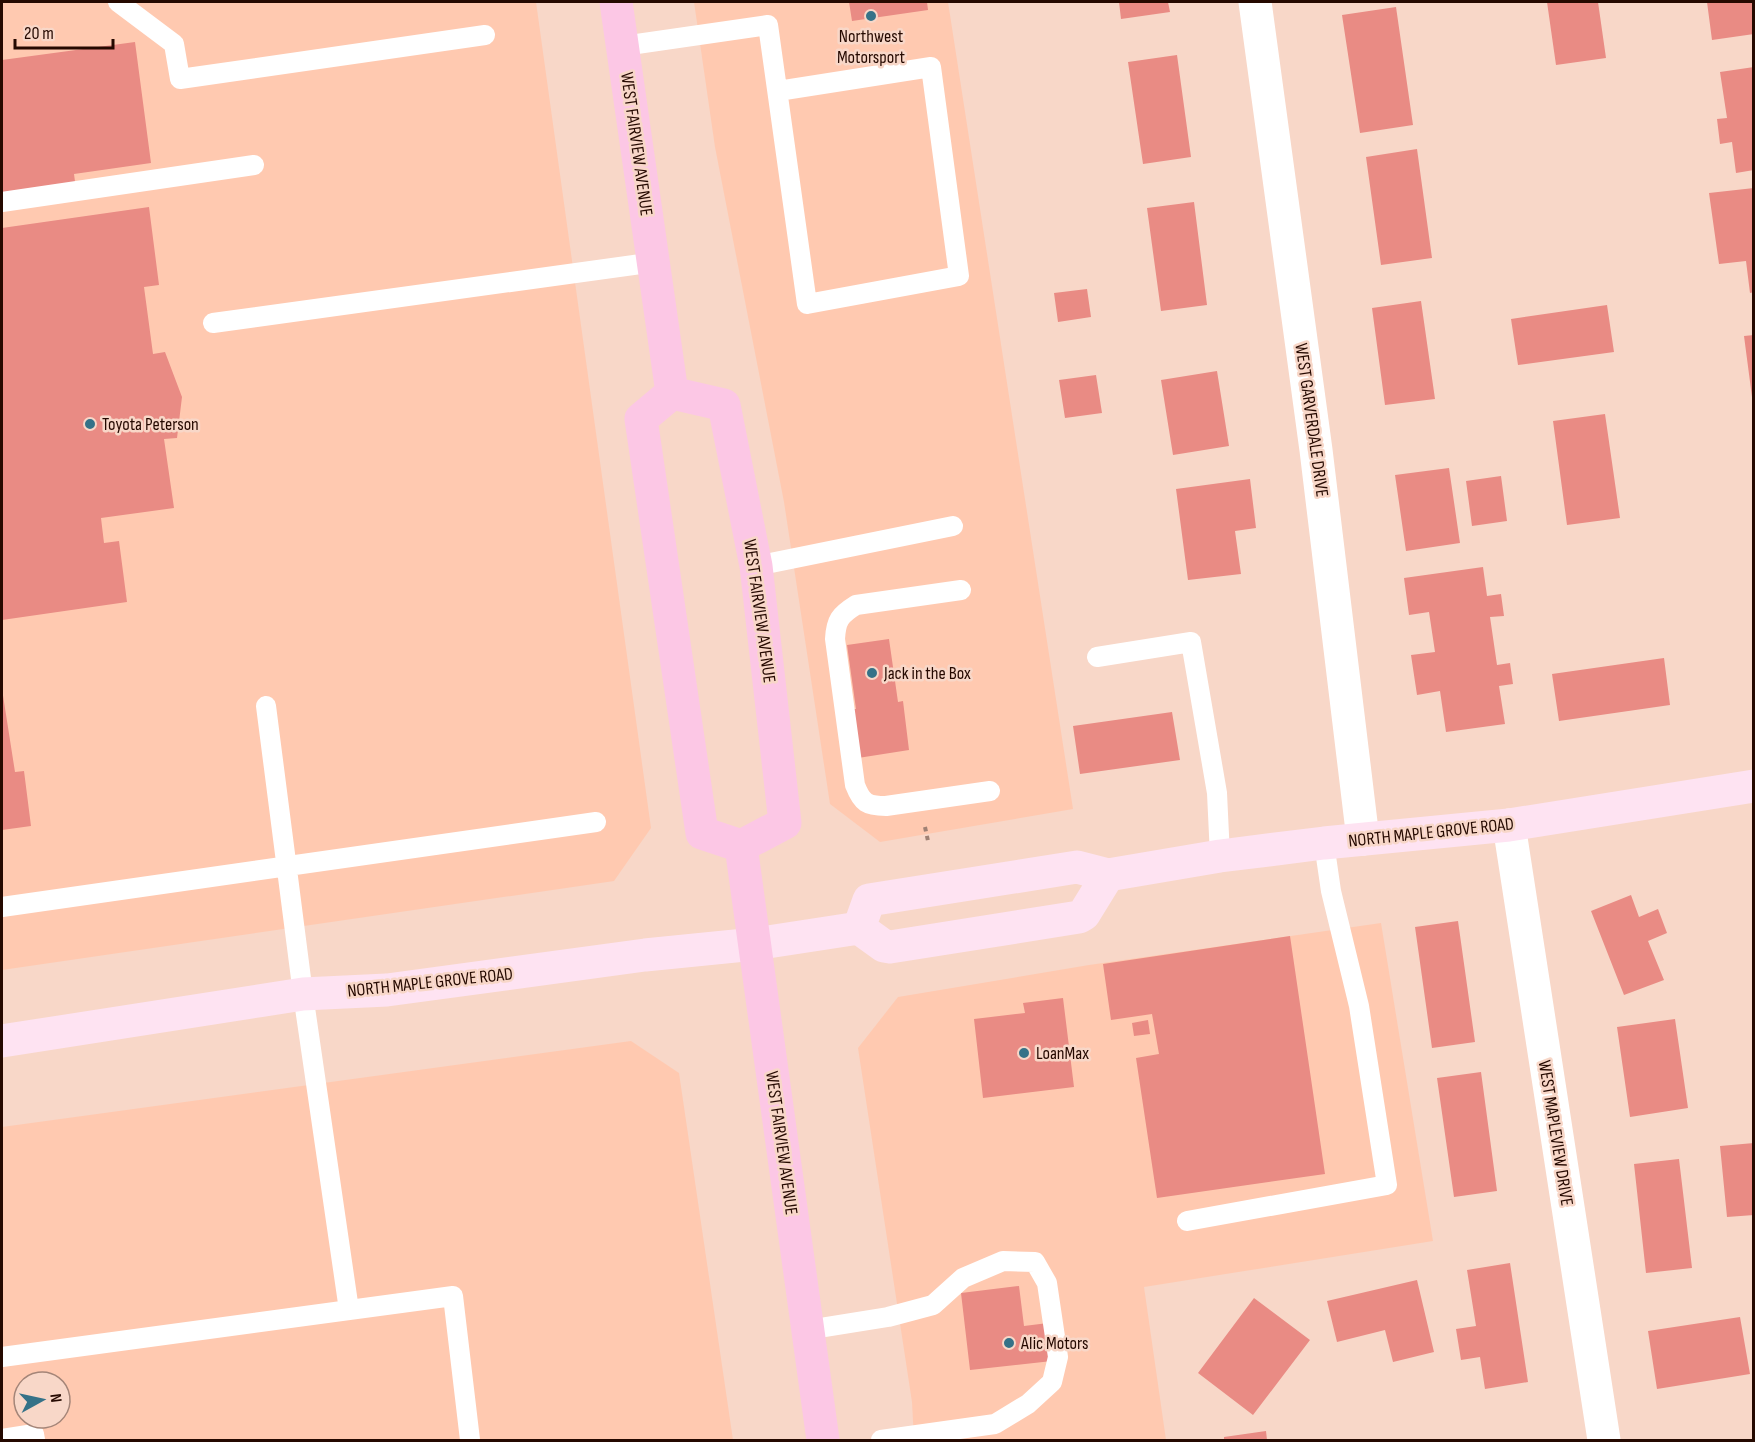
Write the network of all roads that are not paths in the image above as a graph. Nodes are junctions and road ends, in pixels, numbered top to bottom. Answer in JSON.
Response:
{"nodes":[{"id":1,"x":118,"y":2,"type":"edge"},
{"id":2,"x":616,"y":2,"type":"edge"},
{"id":3,"x":1255,"y":2,"type":"edge"},
{"id":4,"x":486,"y":35,"type":"dead end"},
{"id":5,"x":623,"y":46,"type":"junction"},
{"id":6,"x":778,"y":91,"type":"junction"},
{"id":7,"x":254,"y":165,"type":"dead end"},
{"id":8,"x":2,"y":202,"type":"edge"},
{"id":9,"x":655,"y":262,"type":"junction"},
{"id":10,"x":213,"y":322,"type":"dead end"},
{"id":11,"x":672,"y":393,"type":"junction"},
{"id":12,"x":952,"y":526,"type":"dead end"},
{"id":13,"x":756,"y":566,"type":"junction"},
{"id":14,"x":962,"y":590,"type":"dead end"},
{"id":15,"x":1097,"y":657,"type":"dead end"},
{"id":16,"x":266,"y":706,"type":"dead end"},
{"id":17,"x":1754,"y":786,"type":"edge"},
{"id":18,"x":990,"y":791,"type":"dead end"},
{"id":19,"x":596,"y":822,"type":"dead end"},
{"id":20,"x":1509,"y":825,"type":"junction"},
{"id":21,"x":1363,"y":839,"type":"junction"},
{"id":22,"x":1324,"y":843,"type":"junction"},
{"id":23,"x":741,"y":846,"type":"junction"},
{"id":24,"x":1220,"y":855,"type":"junction"},
{"id":25,"x":286,"y":867,"type":"junction"},
{"id":26,"x":1108,"y":875,"type":"junction"},
{"id":27,"x":2,"y":907,"type":"edge"},
{"id":28,"x":859,"y":928,"type":"junction"},
{"id":29,"x":755,"y":944,"type":"junction"},
{"id":30,"x":303,"y":994,"type":"junction"},
{"id":31,"x":2,"y":1041,"type":"edge"},
{"id":32,"x":1187,"y":1221,"type":"dead end"},
{"id":33,"x":349,"y":1310,"type":"junction"},
{"id":34,"x":807,"y":1330,"type":"junction"},
{"id":35,"x":2,"y":1357,"type":"edge"},
{"id":36,"x":2,"y":1439,"type":"edge"},
{"id":37,"x":35,"y":1440,"type":"edge"},
{"id":38,"x":470,"y":1440,"type":"edge"},
{"id":39,"x":823,"y":1440,"type":"edge"},
{"id":40,"x":881,"y":1440,"type":"edge"},
{"id":41,"x":1604,"y":1440,"type":"edge"}],
"edges":[{"from":1,"to":4,"type":"lane"},
{"from":2,"to":5,"type":"main road","name":"WEST FAIRVIEW AVENUE"},
{"from":3,"to":21,"type":"street","name":"WEST GARVERDALE DRIVE"},
{"from":5,"to":6,"type":"lane"},
{"from":5,"to":9,"type":"main road","name":"WEST FAIRVIEW AVENUE"},
{"from":6,"to":6,"type":"lane"},
{"from":7,"to":8,"type":"lane"},
{"from":9,"to":10,"type":"lane"},
{"from":9,"to":11,"type":"main road","name":"WEST FAIRVIEW AVENUE"},
{"from":11,"to":13,"type":"main road","name":"WEST FAIRVIEW AVENUE"},
{"from":11,"to":23,"type":"main road"},
{"from":12,"to":13,"type":"lane"},
{"from":13,"to":23,"type":"main road","name":"WEST FAIRVIEW AVENUE"},
{"from":14,"to":18,"type":"lane"},
{"from":15,"to":24,"type":"lane"},
{"from":16,"to":25,"type":"lane"},
{"from":17,"to":20,"type":"main road","name":"NORTH MAPLE GROVE ROAD"},
{"from":19,"to":25,"type":"lane"},
{"from":20,"to":21,"type":"main road","name":"NORTH MAPLE GROVE ROAD"},
{"from":20,"to":41,"type":"street","name":"WEST MAPLEVIEW DRIVE"},
{"from":21,"to":22,"type":"main road","name":"NORTH MAPLE GROVE ROAD"},
{"from":22,"to":24,"type":"main road","name":"NORTH MAPLE GROVE ROAD"},
{"from":22,"to":32,"type":"lane"},
{"from":23,"to":29,"type":"main road","name":"WEST FAIRVIEW AVENUE"},
{"from":24,"to":26,"type":"main road","name":"NORTH MAPLE GROVE ROAD"},
{"from":25,"to":27,"type":"lane"},
{"from":25,"to":30,"type":"lane"},
{"from":26,"to":28,"type":"main road","name":"NORTH MAPLE GROVE ROAD"},
{"from":26,"to":28,"type":"main road"},
{"from":28,"to":29,"type":"main road","name":"NORTH MAPLE GROVE ROAD"},
{"from":29,"to":30,"type":"main road","name":"NORTH MAPLE GROVE ROAD"},
{"from":29,"to":34,"type":"main road","name":"WEST FAIRVIEW AVENUE"},
{"from":30,"to":31,"type":"main road","name":"NORTH MAPLE GROVE ROAD"},
{"from":30,"to":33,"type":"lane"},
{"from":33,"to":35,"type":"lane"},
{"from":33,"to":38,"type":"lane"},
{"from":34,"to":39,"type":"main road","name":"WEST FAIRVIEW AVENUE"},
{"from":34,"to":40,"type":"lane"},
{"from":36,"to":37,"type":"lane"}]}
